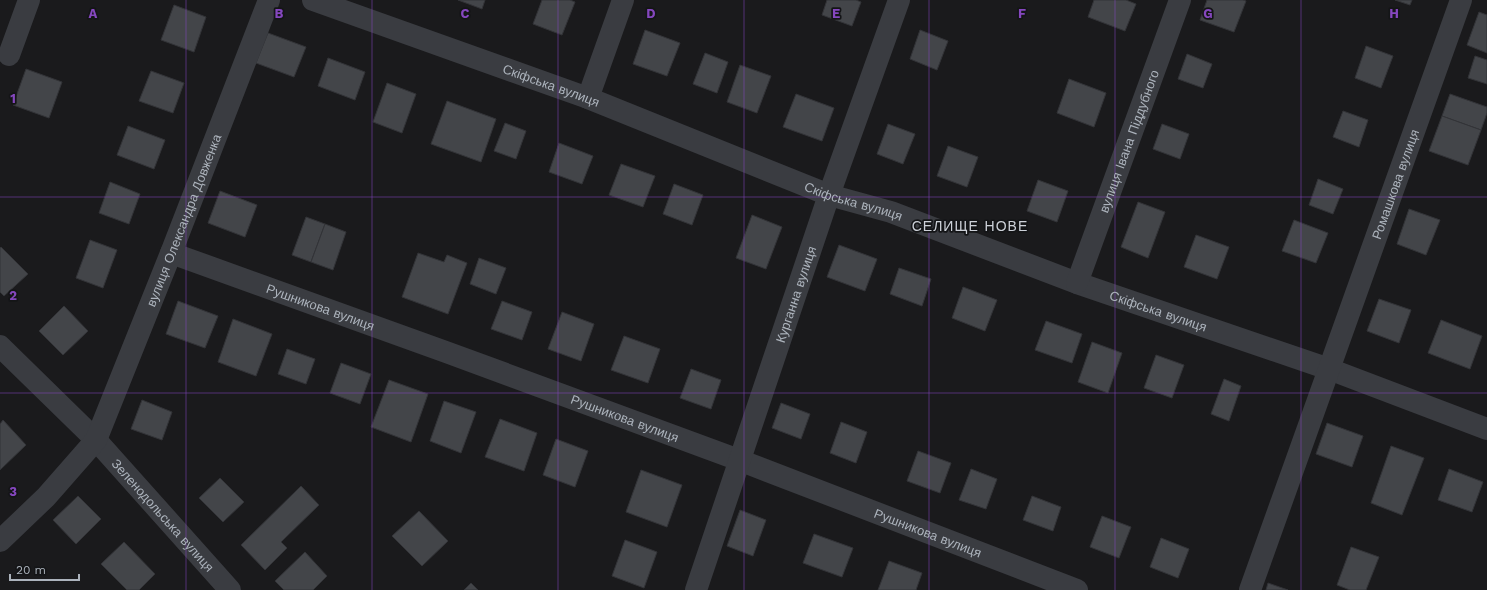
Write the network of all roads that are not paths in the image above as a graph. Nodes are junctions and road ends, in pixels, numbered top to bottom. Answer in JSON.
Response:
{"nodes":[{"id":1,"x":29,"y":0,"type":"edge"},
{"id":2,"x":269,"y":0,"type":"edge"},
{"id":3,"x":313,"y":0,"type":"edge"},
{"id":4,"x":623,"y":0,"type":"edge"},
{"id":5,"x":899,"y":0,"type":"edge"},
{"id":6,"x":1180,"y":0,"type":"edge"},
{"id":7,"x":1461,"y":0,"type":"edge"},
{"id":8,"x":9,"y":55,"type":"dead end"},
{"id":9,"x":588,"y":98,"type":"junction"},
{"id":10,"x":829,"y":195,"type":"junction"},
{"id":11,"x":171,"y":253,"type":"junction"},
{"id":12,"x":1077,"y":282,"type":"junction"},
{"id":13,"x":0,"y":346,"type":"edge"},
{"id":14,"x":1328,"y":369,"type":"junction"},
{"id":15,"x":1487,"y":429,"type":"edge"},
{"id":16,"x":96,"y":440,"type":"junction"},
{"id":17,"x":739,"y":460,"type":"junction"},
{"id":18,"x":0,"y":541,"type":"edge"},
{"id":19,"x":230,"y":590,"type":"edge"},
{"id":20,"x":696,"y":590,"type":"edge"},
{"id":21,"x":1077,"y":590,"type":"edge"},
{"id":22,"x":1250,"y":590,"type":"edge"}],
"edges":[{"from":1,"to":8,"type":"street"},
{"from":2,"to":11,"type":"street","name":"вулиця Олександра Довженка"},
{"from":3,"to":9,"type":"street","name":"Скіфська вулиця"},
{"from":4,"to":9,"type":"street"},
{"from":5,"to":10,"type":"street","name":"Курганна вулиця"},
{"from":6,"to":12,"type":"street","name":"вулиця Івана Піддубного"},
{"from":7,"to":14,"type":"street","name":"Ромашкова вулиця"},
{"from":9,"to":10,"type":"street","name":"Скіфська вулиця"},
{"from":10,"to":12,"type":"street","name":"Скіфська вулиця"},
{"from":10,"to":17,"type":"street","name":"Курганна вулиця"},
{"from":11,"to":16,"type":"street","name":"вулиця Олександра Довженка"},
{"from":11,"to":17,"type":"street","name":"Рушникова вулиця"},
{"from":12,"to":14,"type":"street","name":"Скіфська вулиця"},
{"from":13,"to":16,"type":"street","name":"Зеленодольська вулиця"},
{"from":14,"to":15,"type":"street","name":"Скіфська вулиця"},
{"from":14,"to":22,"type":"street","name":"Ромашкова вулиця"},
{"from":16,"to":18,"type":"street"},
{"from":16,"to":19,"type":"street","name":"Зеленодольська вулиця"},
{"from":17,"to":20,"type":"street","name":"Курганна вулиця"},
{"from":17,"to":21,"type":"street","name":"Рушникова вулиця"}]}
